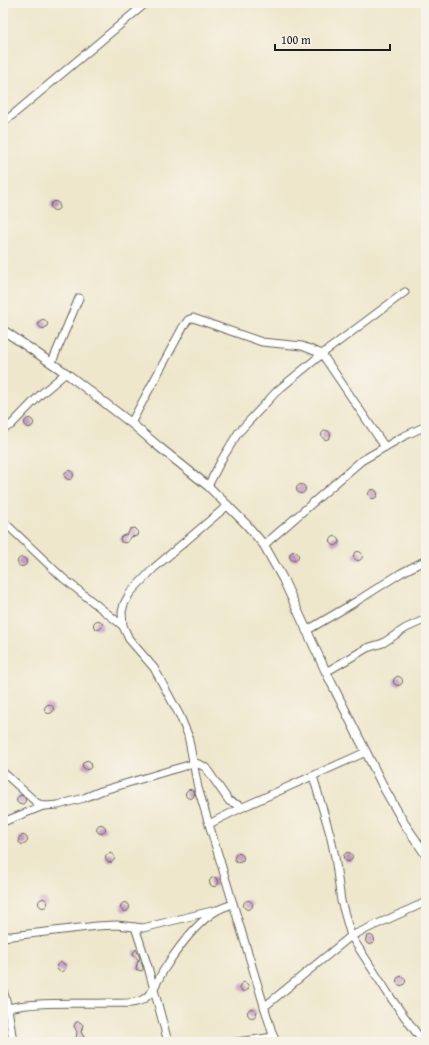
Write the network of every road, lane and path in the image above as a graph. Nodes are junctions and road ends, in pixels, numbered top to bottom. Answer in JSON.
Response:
{"nodes":[{"id":1,"x":146,"y":3,"type":"edge"},
{"id":2,"x":3,"y":123,"type":"edge"},
{"id":3,"x":405,"y":292,"type":"dead end"},
{"id":4,"x":79,"y":298,"type":"dead end"},
{"id":5,"x":3,"y":330,"type":"edge"},
{"id":6,"x":322,"y":354,"type":"junction"},
{"id":7,"x":52,"y":362,"type":"junction"},
{"id":8,"x":66,"y":373,"type":"junction"},
{"id":9,"x":131,"y":423,"type":"junction"},
{"id":10,"x":426,"y":426,"type":"edge"},
{"id":11,"x":3,"y":430,"type":"edge"},
{"id":12,"x":385,"y":447,"type":"junction"},
{"id":13,"x":208,"y":486,"type":"junction"},
{"id":14,"x":228,"y":505,"type":"junction"},
{"id":15,"x":3,"y":521,"type":"edge"},
{"id":16,"x":264,"y":545,"type":"junction"},
{"id":17,"x":426,"y":560,"type":"edge"},
{"id":18,"x":426,"y":619,"type":"edge"},
{"id":19,"x":123,"y":626,"type":"junction"},
{"id":20,"x":306,"y":631,"type":"junction"},
{"id":21,"x":326,"y":672,"type":"junction"},
{"id":22,"x":366,"y":752,"type":"junction"},
{"id":23,"x":193,"y":764,"type":"junction"},
{"id":24,"x":3,"y":772,"type":"edge"},
{"id":25,"x":313,"y":776,"type":"junction"},
{"id":26,"x":43,"y":806,"type":"junction"},
{"id":27,"x":243,"y":807,"type":"junction"},
{"id":28,"x":3,"y":822,"type":"edge"},
{"id":29,"x":209,"y":824,"type":"junction"},
{"id":30,"x":426,"y":855,"type":"edge"},
{"id":31,"x":426,"y":902,"type":"edge"},
{"id":32,"x":233,"y":904,"type":"junction"},
{"id":33,"x":218,"y":910,"type":"junction"},
{"id":34,"x":135,"y":927,"type":"junction"},
{"id":35,"x":351,"y":936,"type":"junction"},
{"id":36,"x":3,"y":937,"type":"edge"},
{"id":37,"x":154,"y":989,"type":"junction"},
{"id":38,"x":3,"y":990,"type":"edge"},
{"id":39,"x":264,"y":1007,"type":"junction"},
{"id":40,"x":8,"y":1008,"type":"junction"},
{"id":41,"x":274,"y":1040,"type":"edge"},
{"id":42,"x":14,"y":1042,"type":"edge"},
{"id":43,"x":168,"y":1042,"type":"edge"},
{"id":44,"x":236,"y":1042,"type":"edge"},
{"id":45,"x":423,"y":1042,"type":"edge"}],
"edges":[{"from":1,"to":2,"type":"street"},
{"from":3,"to":6,"type":"street"},
{"from":4,"to":7,"type":"street"},
{"from":5,"to":7,"type":"street"},
{"from":6,"to":9,"type":"street"},
{"from":6,"to":12,"type":"street"},
{"from":6,"to":13,"type":"street"},
{"from":7,"to":8,"type":"street"},
{"from":8,"to":9,"type":"street"},
{"from":8,"to":11,"type":"street"},
{"from":9,"to":13,"type":"street"},
{"from":10,"to":12,"type":"street"},
{"from":12,"to":16,"type":"street"},
{"from":13,"to":14,"type":"street"},
{"from":14,"to":16,"type":"street"},
{"from":14,"to":19,"type":"street"},
{"from":15,"to":19,"type":"street"},
{"from":16,"to":20,"type":"street"},
{"from":17,"to":20,"type":"street"},
{"from":18,"to":21,"type":"street"},
{"from":19,"to":23,"type":"street"},
{"from":20,"to":21,"type":"street"},
{"from":21,"to":22,"type":"street"},
{"from":22,"to":25,"type":"street"},
{"from":22,"to":30,"type":"street"},
{"from":23,"to":26,"type":"street"},
{"from":23,"to":27,"type":"street"},
{"from":23,"to":29,"type":"street"},
{"from":24,"to":26,"type":"street"},
{"from":25,"to":27,"type":"street"},
{"from":25,"to":35,"type":"street"},
{"from":26,"to":28,"type":"street"},
{"from":27,"to":29,"type":"street"},
{"from":29,"to":32,"type":"street"},
{"from":31,"to":35,"type":"street"},
{"from":32,"to":33,"type":"street"},
{"from":32,"to":39,"type":"street"},
{"from":33,"to":34,"type":"street"},
{"from":33,"to":37,"type":"street"},
{"from":34,"to":36,"type":"street"},
{"from":34,"to":37,"type":"street"},
{"from":35,"to":39,"type":"street"},
{"from":35,"to":45,"type":"street"},
{"from":37,"to":40,"type":"street"},
{"from":37,"to":43,"type":"street"},
{"from":38,"to":40,"type":"street"},
{"from":39,"to":41,"type":"street"},
{"from":40,"to":42,"type":"street"},
{"from":41,"to":44,"type":"street"}]}
